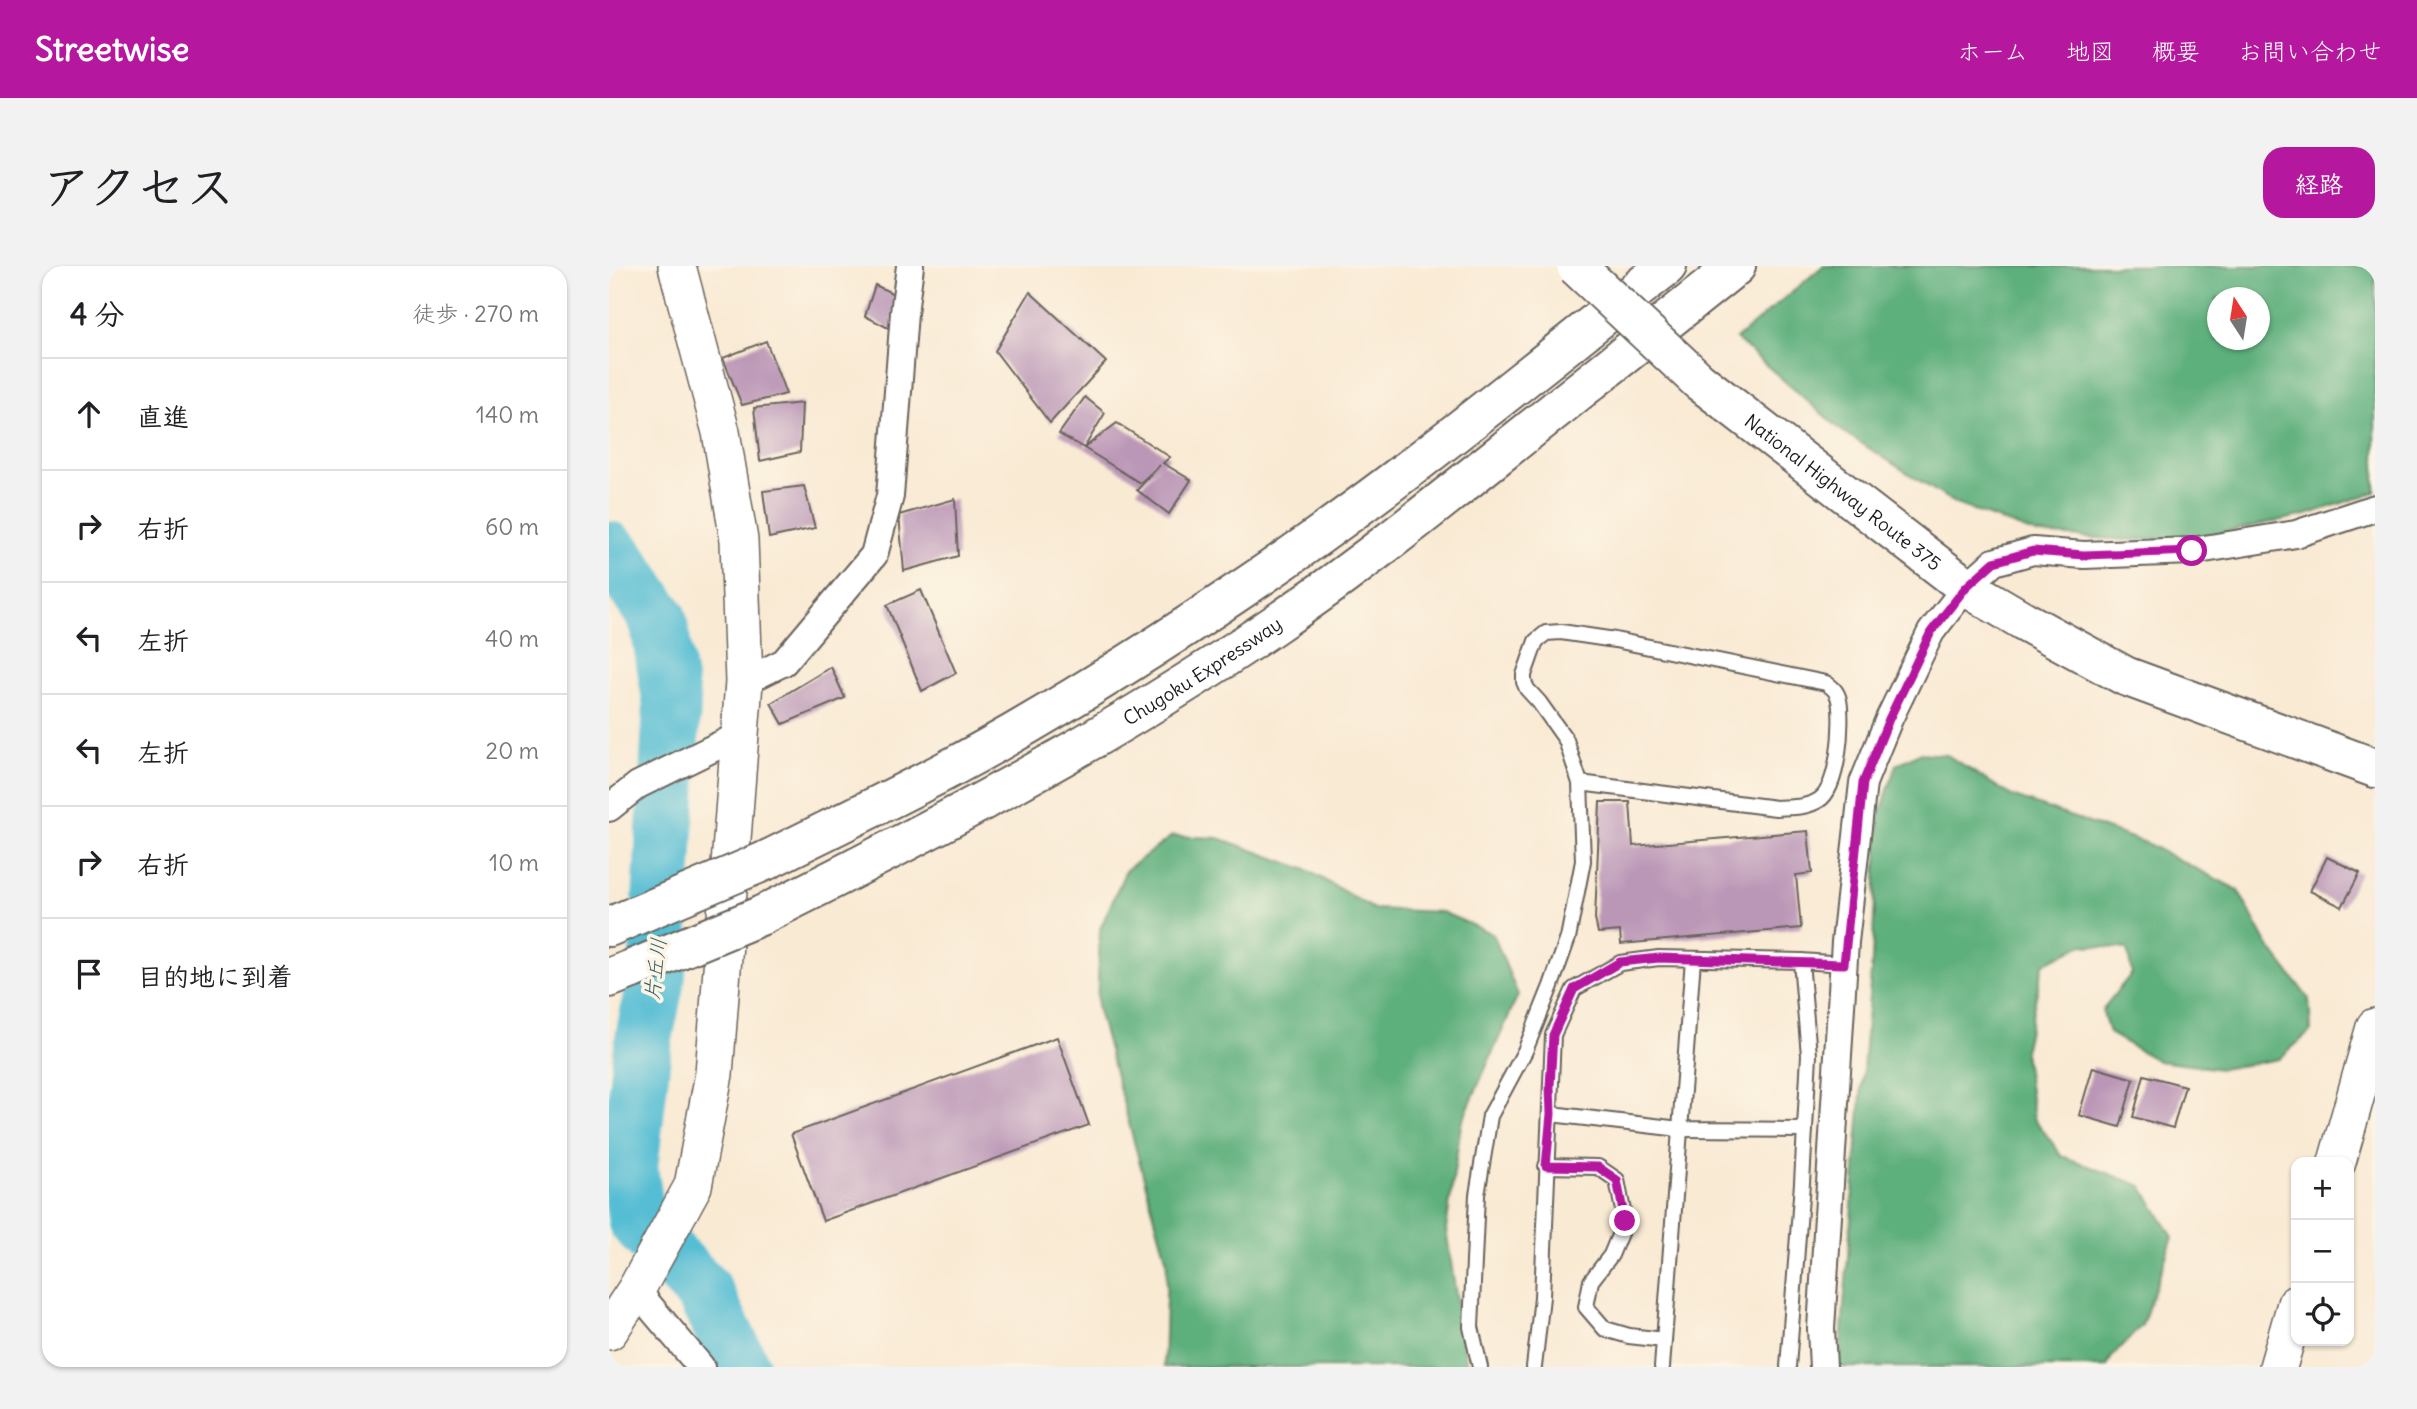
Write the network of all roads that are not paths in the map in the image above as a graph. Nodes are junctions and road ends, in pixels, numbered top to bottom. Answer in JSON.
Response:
{"nodes":[{"id":1,"x":677,"y":266,"type":"edge"},
{"id":2,"x":910,"y":266,"type":"edge"},
{"id":3,"x":1576,"y":266,"type":"edge"},
{"id":4,"x":1667,"y":266,"type":"edge"},
{"id":5,"x":1736,"y":266,"type":"edge"},
{"id":6,"x":2375,"y":508,"type":"edge"},
{"id":7,"x":1966,"y":587,"type":"junction"},
{"id":8,"x":744,"y":682,"type":"junction"},
{"id":9,"x":740,"y":735,"type":"junction"},
{"id":10,"x":2375,"y":768,"type":"edge"},
{"id":11,"x":1580,"y":783,"type":"junction"},
{"id":12,"x":609,"y":808,"type":"edge"},
{"id":13,"x":623,"y":921,"type":"edge"},
{"id":14,"x":1693,"y":959,"type":"junction"},
{"id":15,"x":1801,"y":961,"type":"junction"},
{"id":16,"x":1844,"y":964,"type":"junction"},
{"id":17,"x":620,"y":973,"type":"edge"},
{"id":18,"x":2375,"y":1027,"type":"edge"},
{"id":19,"x":1551,"y":1114,"type":"junction"},
{"id":20,"x":1680,"y":1129,"type":"junction"},
{"id":21,"x":1805,"y":1130,"type":"junction"},
{"id":22,"x":2338,"y":1157,"type":"edge"},
{"id":23,"x":1546,"y":1166,"type":"junction"},
{"id":24,"x":636,"y":1290,"type":"junction"},
{"id":25,"x":2291,"y":1323,"type":"edge"},
{"id":26,"x":609,"y":1331,"type":"edge"},
{"id":27,"x":1664,"y":1340,"type":"junction"},
{"id":28,"x":701,"y":1367,"type":"edge"},
{"id":29,"x":1480,"y":1367,"type":"edge"},
{"id":30,"x":1534,"y":1367,"type":"edge"},
{"id":31,"x":1662,"y":1367,"type":"edge"},
{"id":32,"x":1788,"y":1367,"type":"edge"},
{"id":33,"x":1823,"y":1367,"type":"edge"},
{"id":34,"x":2279,"y":1367,"type":"edge"}],
"edges":[{"from":1,"to":8,"type":"street"},
{"from":2,"to":8,"type":"street"},
{"from":3,"to":7,"type":"highway","name":"National Highway Route 375","bridge":true},
{"from":4,"to":13,"type":"highway","bridge":true},
{"from":5,"to":17,"type":"highway","name":"Chugoku Expressway","bridge":true},
{"from":6,"to":7,"type":"street"},
{"from":7,"to":10,"type":"highway","name":"National Highway Route 375"},
{"from":7,"to":16,"type":"street"},
{"from":8,"to":9,"type":"street"},
{"from":9,"to":12,"type":"street"},
{"from":9,"to":24,"type":"street"},
{"from":11,"to":11,"type":"lane"},
{"from":11,"to":29,"type":"lane"},
{"from":14,"to":15,"type":"lane"},
{"from":14,"to":19,"type":"lane"},
{"from":14,"to":20,"type":"lane"},
{"from":15,"to":16,"type":"lane"},
{"from":15,"to":21,"type":"lane"},
{"from":16,"to":33,"type":"street"},
{"from":18,"to":22,"type":"street"},
{"from":19,"to":20,"type":"lane"},
{"from":19,"to":23,"type":"lane"},
{"from":20,"to":21,"type":"lane"},
{"from":20,"to":27,"type":"lane"},
{"from":21,"to":32,"type":"lane"},
{"from":23,"to":27,"type":"lane"},
{"from":23,"to":30,"type":"lane"},
{"from":24,"to":26,"type":"street"},
{"from":24,"to":28,"type":"street"},
{"from":25,"to":34,"type":"street"},
{"from":27,"to":31,"type":"lane"}]}
